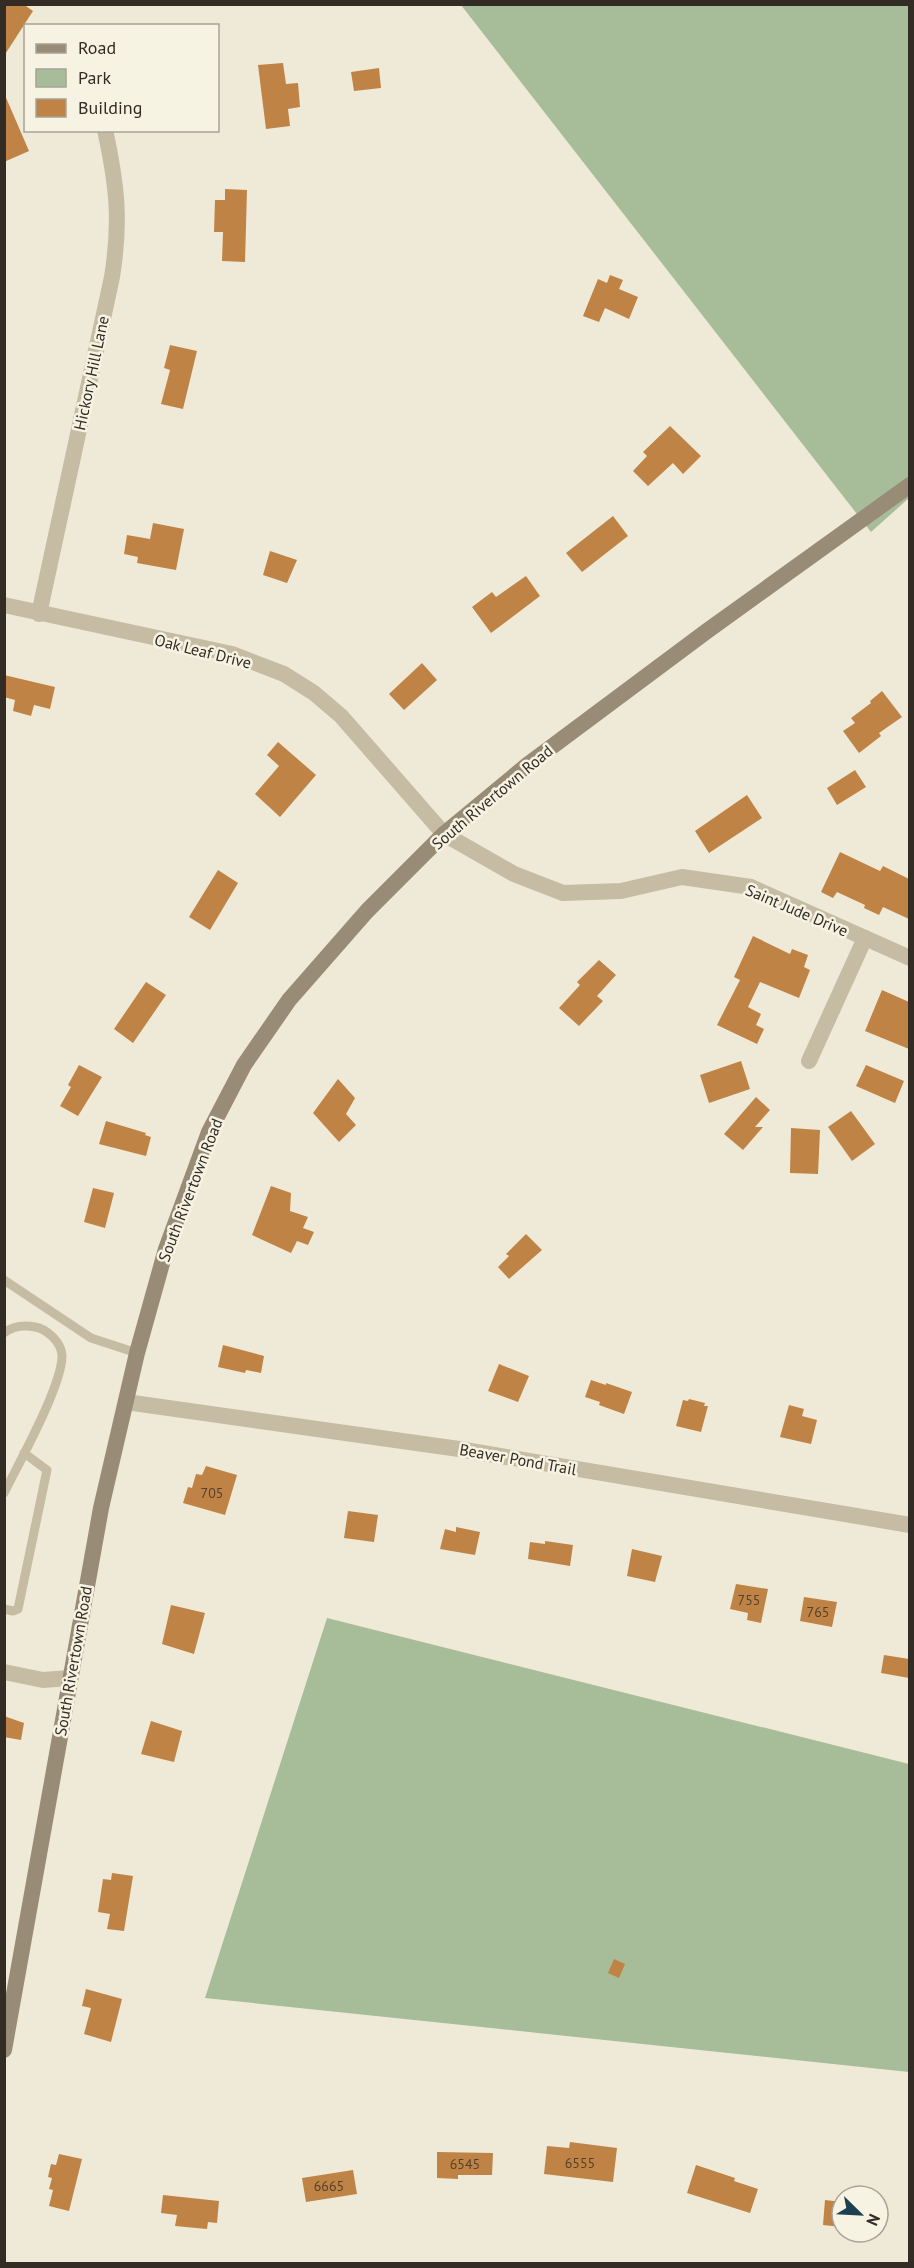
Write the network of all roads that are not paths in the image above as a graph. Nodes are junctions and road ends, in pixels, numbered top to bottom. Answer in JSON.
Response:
{"nodes":[{"id":1,"x":105,"y":132,"type":"edge"},
{"id":2,"x":909,"y":485,"type":"edge"},
{"id":3,"x":4,"y":605,"type":"edge"},
{"id":4,"x":39,"y":614,"type":"junction"},
{"id":5,"x":444,"y":834,"type":"junction"},
{"id":6,"x":865,"y":938,"type":"junction"},
{"id":7,"x":909,"y":958,"type":"edge"},
{"id":8,"x":809,"y":1061,"type":"dead end"},
{"id":9,"x":4,"y":1280,"type":"edge"},
{"id":10,"x":4,"y":1334,"type":"edge"},
{"id":11,"x":137,"y":1353,"type":"junction"},
{"id":12,"x":126,"y":1402,"type":"junction"},
{"id":13,"x":24,"y":1453,"type":"junction"},
{"id":14,"x":4,"y":1492,"type":"edge"},
{"id":15,"x":909,"y":1525,"type":"edge"},
{"id":16,"x":4,"y":1609,"type":"edge"},
{"id":17,"x":4,"y":1672,"type":"edge"},
{"id":18,"x":70,"y":1678,"type":"junction"},
{"id":19,"x":4,"y":2050,"type":"edge"}],
"edges":[{"from":1,"to":4,"type":"street","name":"Hickory Hill Lane"},
{"from":2,"to":5,"type":"main road","name":"South Rivertown Road"},
{"from":3,"to":4,"type":"street","name":"Oak Leaf Drive"},
{"from":4,"to":5,"type":"street","name":"Oak Leaf Drive"},
{"from":5,"to":6,"type":"street","name":"Saint Jude Drive"},
{"from":5,"to":11,"type":"main road","name":"South Rivertown Road"},
{"from":6,"to":7,"type":"street","name":"Saint Jude Drive"},
{"from":6,"to":8,"type":"street"},
{"from":9,"to":11,"type":"lane"},
{"from":10,"to":13,"type":"lane"},
{"from":11,"to":12,"type":"main road","name":"South Rivertown Road"},
{"from":12,"to":15,"type":"street","name":"Beaver Pond Trail"},
{"from":12,"to":18,"type":"main road","name":"South Rivertown Road"},
{"from":13,"to":14,"type":"lane"},
{"from":13,"to":16,"type":"lane"},
{"from":17,"to":18,"type":"street"},
{"from":18,"to":19,"type":"main road","name":"South Rivertown Road"}]}
